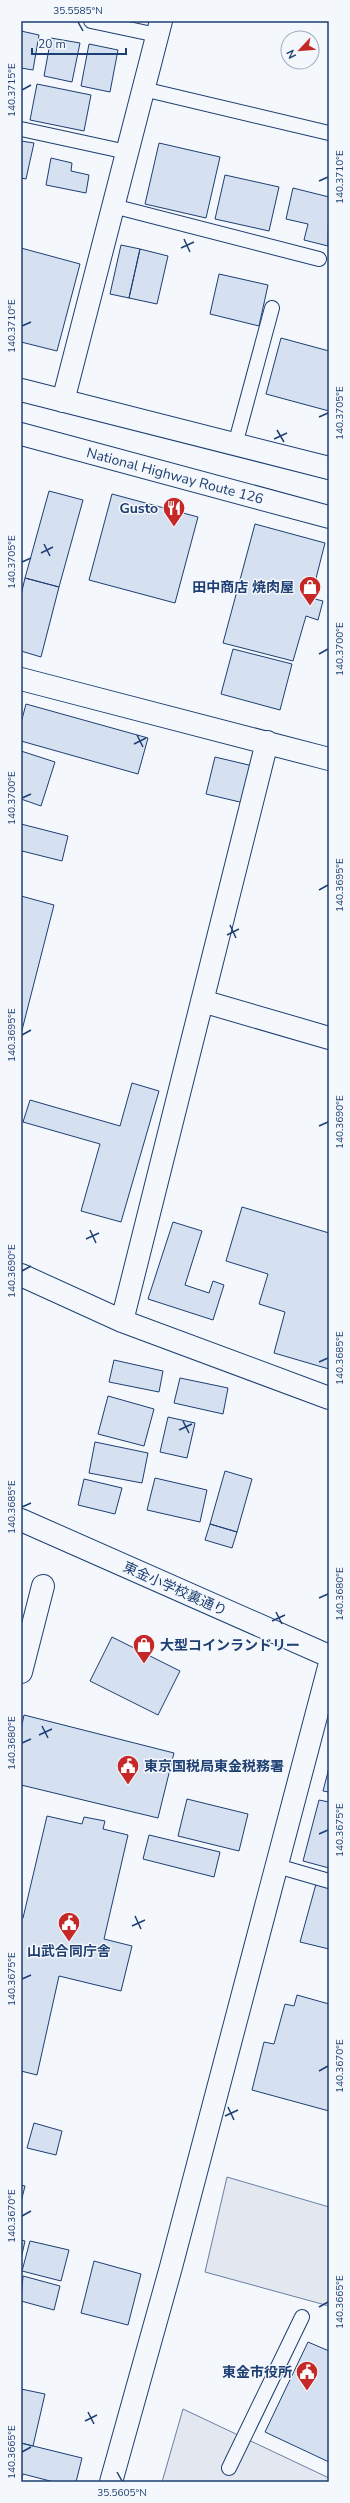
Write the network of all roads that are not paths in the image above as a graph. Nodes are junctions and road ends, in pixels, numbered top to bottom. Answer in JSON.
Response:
{"nodes":[{"id":1,"x":91,"y":21,"type":"edge"},
{"id":2,"x":159,"y":28,"type":"edge"},
{"id":3,"x":143,"y":89,"type":"junction"},
{"id":4,"x":21,"y":129,"type":"edge"},
{"id":5,"x":329,"y":133,"type":"edge"},
{"id":6,"x":127,"y":152,"type":"junction"},
{"id":7,"x":113,"y":206,"type":"junction"},
{"id":8,"x":319,"y":260,"type":"dead end"},
{"id":9,"x":272,"y":308,"type":"dead end"},
{"id":10,"x":21,"y":390,"type":"edge"},
{"id":11,"x":63,"y":401,"type":"junction"},
{"id":12,"x":21,"y":434,"type":"edge"},
{"id":13,"x":235,"y":445,"type":"junction"},
{"id":14,"x":329,"y":468,"type":"edge"},
{"id":15,"x":329,"y":517,"type":"edge"},
{"id":16,"x":21,"y":679,"type":"edge"},
{"id":17,"x":267,"y":742,"type":"junction"},
{"id":18,"x":329,"y":759,"type":"edge"},
{"id":19,"x":202,"y":1001,"type":"junction"},
{"id":20,"x":329,"y":1038,"type":"edge"},
{"id":21,"x":21,"y":1275,"type":"edge"},
{"id":22,"x":122,"y":1321,"type":"junction"},
{"id":23,"x":329,"y":1398,"type":"edge"},
{"id":24,"x":21,"y":1520,"type":"edge"},
{"id":25,"x":43,"y":1586,"type":"dead end"},
{"id":26,"x":329,"y":1656,"type":"edge"},
{"id":27,"x":329,"y":1667,"type":"edge"},
{"id":28,"x":21,"y":1672,"type":"edge"},
{"id":29,"x":277,"y":1866,"type":"junction"},
{"id":30,"x":329,"y":1881,"type":"edge"},
{"id":31,"x":302,"y":2318,"type":"dead end"},
{"id":32,"x":229,"y":2468,"type":"dead end"},
{"id":33,"x":111,"y":2482,"type":"edge"}],
"edges":[{"from":1,"to":2,"type":"lane"},
{"from":2,"to":3,"type":"main road"},
{"from":3,"to":5,"type":"lane"},
{"from":3,"to":6,"type":"main road"},
{"from":4,"to":6,"type":"lane"},
{"from":6,"to":7,"type":"main road"},
{"from":7,"to":8,"type":"lane"},
{"from":7,"to":11,"type":"main road"},
{"from":9,"to":13,"type":"lane"},
{"from":10,"to":11,"type":"main road"},
{"from":11,"to":13,"type":"main road"},
{"from":12,"to":15,"type":"main road","name":"National Highway Route 126"},
{"from":13,"to":14,"type":"main road"},
{"from":16,"to":17,"type":"main road"},
{"from":17,"to":18,"type":"main road"},
{"from":17,"to":19,"type":"main road"},
{"from":19,"to":20,"type":"main road"},
{"from":19,"to":22,"type":"main road"},
{"from":21,"to":22,"type":"main road"},
{"from":22,"to":23,"type":"main road"},
{"from":24,"to":26,"type":"main road","name":"東金小学校裏通り"},
{"from":25,"to":28,"type":"main road"},
{"from":27,"to":29,"type":"main road"},
{"from":29,"to":30,"type":"lane"},
{"from":29,"to":33,"type":"main road"},
{"from":31,"to":32,"type":"lane"}]}
